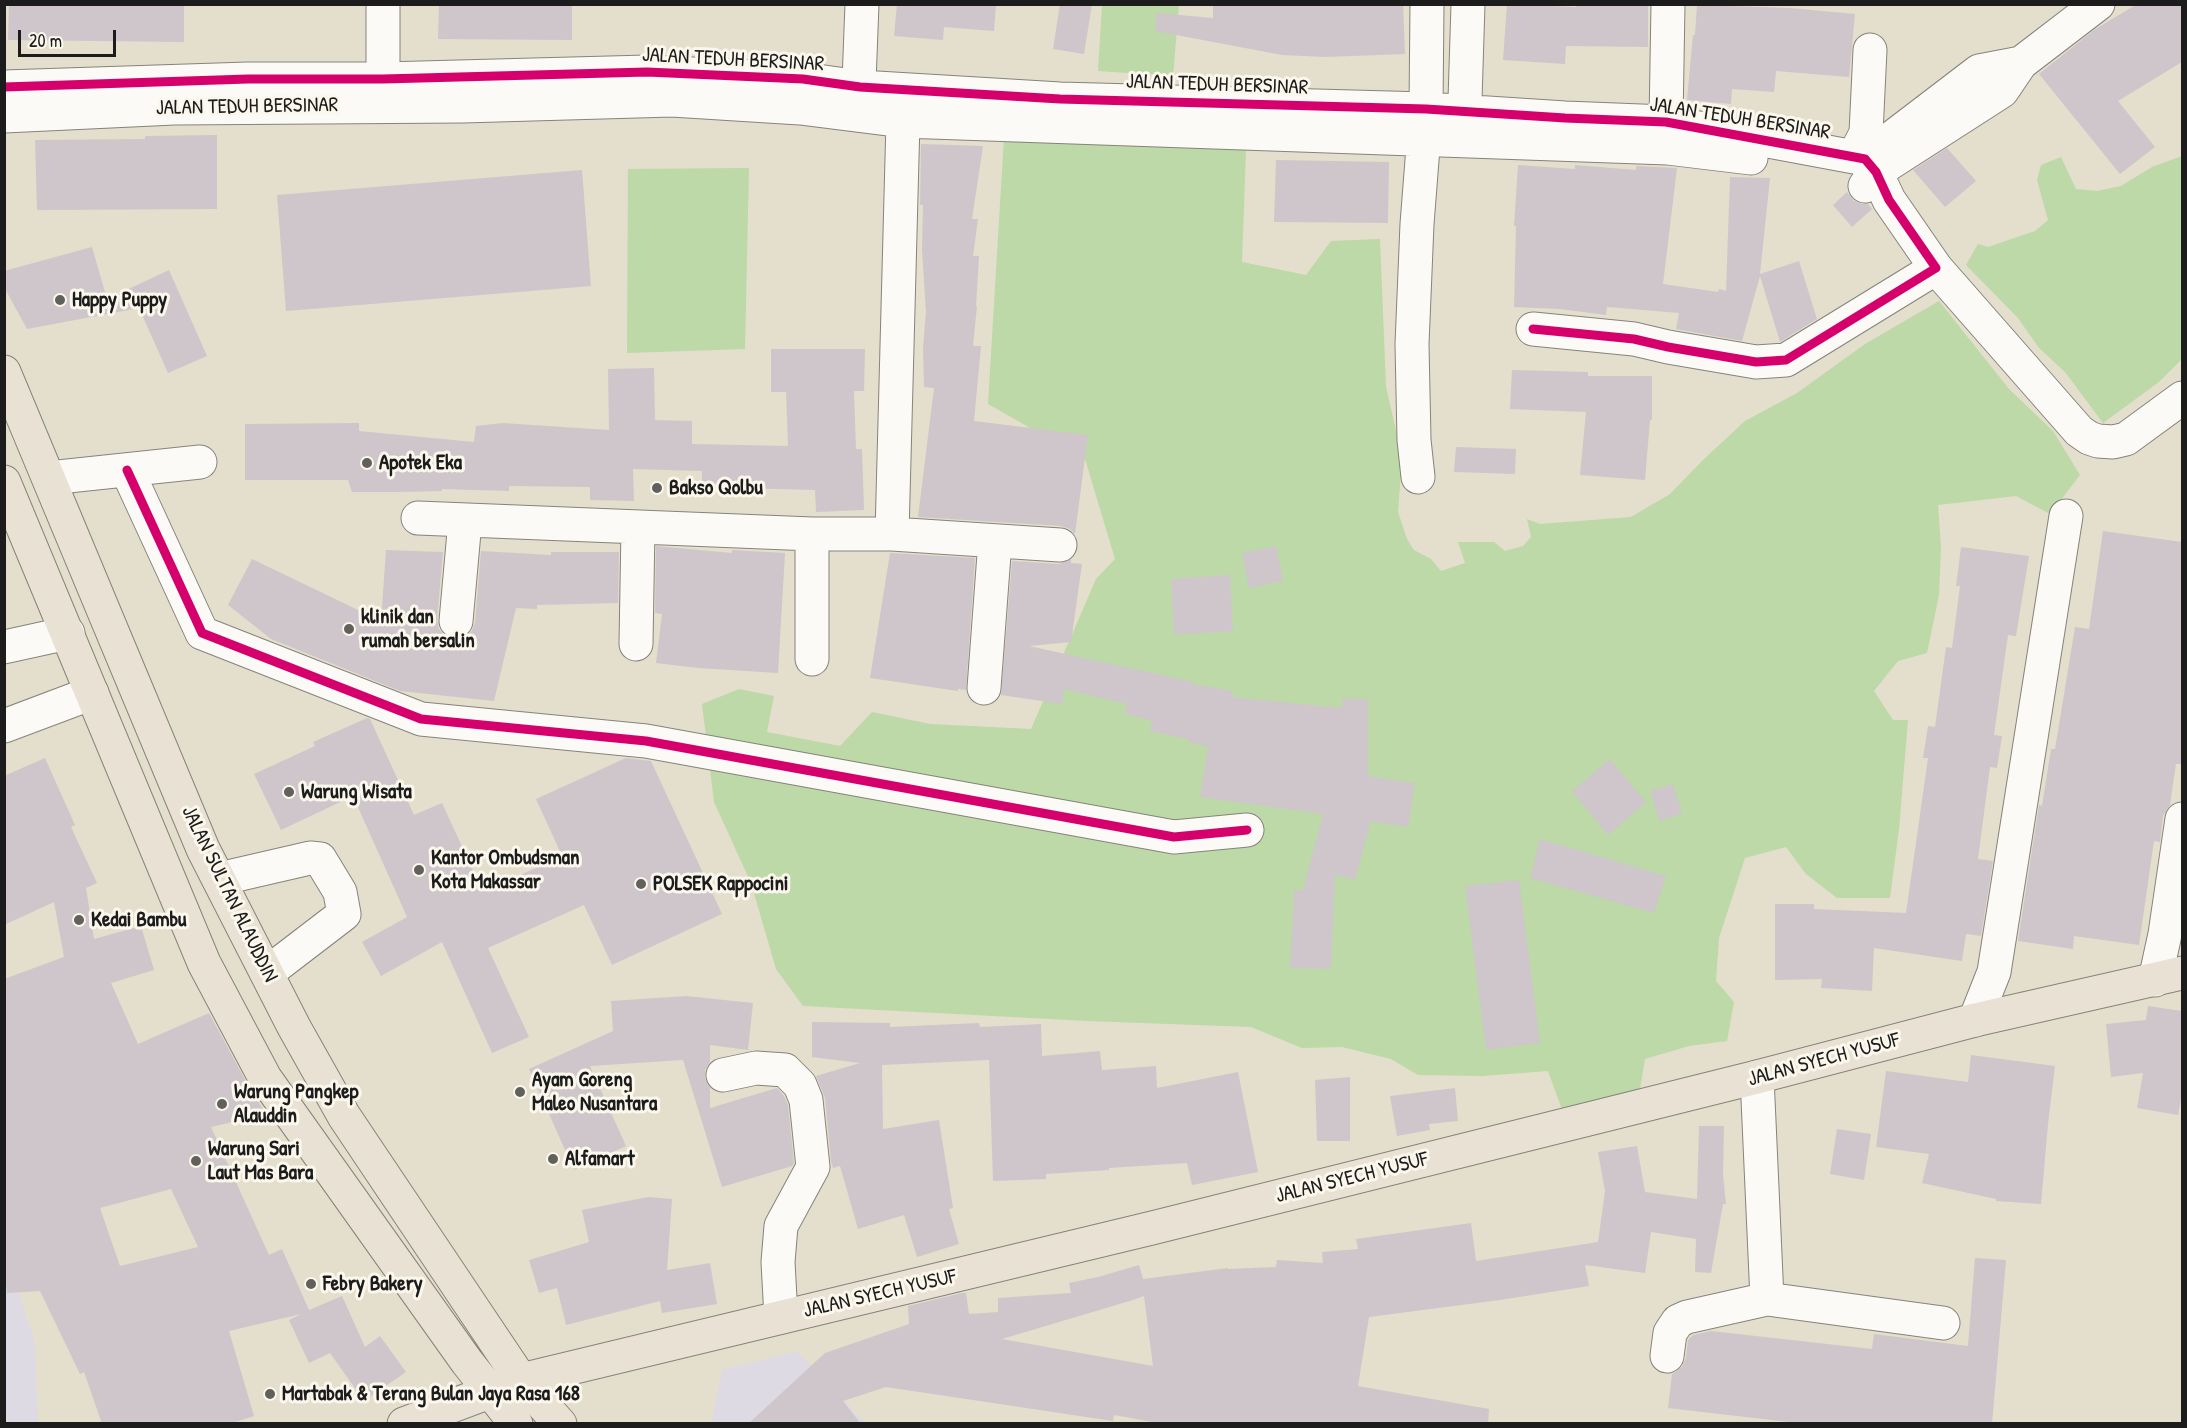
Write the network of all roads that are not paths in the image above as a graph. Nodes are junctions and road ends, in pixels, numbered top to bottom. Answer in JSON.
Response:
{"nodes":[{"id":1,"x":382,"y":4,"type":"edge"},
{"id":2,"x":862,"y":4,"type":"edge"},
{"id":3,"x":1427,"y":4,"type":"edge"},
{"id":4,"x":1468,"y":4,"type":"edge"},
{"id":5,"x":1668,"y":4,"type":"edge"},
{"id":6,"x":2089,"y":8,"type":"edge"},
{"id":7,"x":1870,"y":50,"type":"dead end"},
{"id":8,"x":4,"y":87,"type":"edge"},
{"id":9,"x":383,"y":92,"type":"junction"},
{"id":10,"x":175,"y":94,"type":"junction"},
{"id":11,"x":859,"y":102,"type":"junction"},
{"id":12,"x":4,"y":116,"type":"edge"},
{"id":13,"x":903,"y":121,"type":"junction"},
{"id":14,"x":1666,"y":122,"type":"junction"},
{"id":15,"x":1425,"y":124,"type":"junction"},
{"id":16,"x":1464,"y":126,"type":"junction"},
{"id":17,"x":1866,"y":175,"type":"junction"},
{"id":18,"x":1936,"y":268,"type":"junction"},
{"id":19,"x":1533,"y":329,"type":"dead end"},
{"id":20,"x":4,"y":372,"type":"edge"},
{"id":21,"x":2182,"y":398,"type":"edge"},
{"id":22,"x":200,"y":462,"type":"dead end"},
{"id":23,"x":127,"y":470,"type":"junction"},
{"id":24,"x":1418,"y":477,"type":"dead end"},
{"id":25,"x":49,"y":478,"type":"junction"},
{"id":26,"x":7,"y":487,"type":"edge"},
{"id":27,"x":2066,"y":516,"type":"dead end"},
{"id":28,"x":418,"y":518,"type":"dead end"},
{"id":29,"x":465,"y":520,"type":"junction"},
{"id":30,"x":638,"y":528,"type":"junction"},
{"id":31,"x":812,"y":534,"type":"junction"},
{"id":32,"x":892,"y":534,"type":"junction"},
{"id":33,"x":995,"y":541,"type":"junction"},
{"id":34,"x":1060,"y":545,"type":"dead end"},
{"id":35,"x":456,"y":621,"type":"dead end"},
{"id":36,"x":68,"y":633,"type":"junction"},
{"id":37,"x":636,"y":644,"type":"dead end"},
{"id":38,"x":4,"y":648,"type":"edge"},
{"id":39,"x":812,"y":659,"type":"dead end"},
{"id":40,"x":984,"y":688,"type":"dead end"},
{"id":41,"x":92,"y":693,"type":"junction"},
{"id":42,"x":4,"y":726,"type":"edge"},
{"id":43,"x":2182,"y":819,"type":"edge"},
{"id":44,"x":1247,"y":830,"type":"dead end"},
{"id":45,"x":219,"y":879,"type":"junction"},
{"id":46,"x":267,"y":973,"type":"junction"},
{"id":47,"x":2169,"y":976,"type":"edge"},
{"id":48,"x":1975,"y":1020,"type":"junction"},
{"id":49,"x":723,"y":1075,"type":"dead end"},
{"id":50,"x":1757,"y":1077,"type":"junction"},
{"id":51,"x":1767,"y":1299,"type":"junction"},
{"id":52,"x":781,"y":1317,"type":"junction"},
{"id":53,"x":1943,"y":1323,"type":"dead end"},
{"id":54,"x":1666,"y":1356,"type":"dead end"},
{"id":55,"x":521,"y":1380,"type":"junction"},
{"id":56,"x":483,"y":1393,"type":"junction"},
{"id":57,"x":404,"y":1424,"type":"edge"},
{"id":58,"x":516,"y":1424,"type":"edge"},
{"id":59,"x":560,"y":1424,"type":"edge"}],
"edges":[{"from":1,"to":9,"type":"street"},
{"from":2,"to":11,"type":"street"},
{"from":3,"to":15,"type":"street"},
{"from":4,"to":16,"type":"street"},
{"from":5,"to":14,"type":"street"},
{"from":6,"to":17,"type":"street"},
{"from":7,"to":17,"type":"street"},
{"from":8,"to":10,"type":"street","name":"JALAN TEDUH BERSINAR"},
{"from":9,"to":10,"type":"street","name":"JALAN TEDUH BERSINAR"},
{"from":9,"to":11,"type":"street","name":"JALAN TEDUH BERSINAR"},
{"from":10,"to":12,"type":"street","name":"JALAN TEDUH BERSINAR"},
{"from":11,"to":13,"type":"street","name":"JALAN TEDUH BERSINAR"},
{"from":11,"to":15,"type":"street","name":"JALAN TEDUH BERSINAR"},
{"from":13,"to":15,"type":"street","name":"JALAN TEDUH BERSINAR"},
{"from":13,"to":32,"type":"street"},
{"from":14,"to":16,"type":"street","name":"JALAN TEDUH BERSINAR"},
{"from":14,"to":17,"type":"street","name":"JALAN TEDUH BERSINAR"},
{"from":15,"to":16,"type":"street","name":"JALAN TEDUH BERSINAR"},
{"from":15,"to":24,"type":"street"},
{"from":16,"to":17,"type":"street","name":"JALAN TEDUH BERSINAR"},
{"from":17,"to":18,"type":"street"},
{"from":18,"to":19,"type":"street"},
{"from":18,"to":21,"type":"street"},
{"from":20,"to":25,"type":"main road","name":"JALAN SULTAN ALAUDDIN"},
{"from":22,"to":23,"type":"street"},
{"from":23,"to":25,"type":"street"},
{"from":23,"to":44,"type":"street"},
{"from":25,"to":26,"type":"main road"},
{"from":25,"to":45,"type":"main road","name":"JALAN SULTAN ALAUDDIN"},
{"from":26,"to":36,"type":"main road","name":"JALAN SULTAN ALAUDDIN"},
{"from":27,"to":48,"type":"street"},
{"from":28,"to":29,"type":"street"},
{"from":29,"to":30,"type":"street"},
{"from":29,"to":35,"type":"street"},
{"from":30,"to":31,"type":"street"},
{"from":30,"to":37,"type":"street"},
{"from":31,"to":32,"type":"street"},
{"from":31,"to":39,"type":"street"},
{"from":32,"to":33,"type":"street"},
{"from":33,"to":34,"type":"street"},
{"from":33,"to":40,"type":"street"},
{"from":36,"to":38,"type":"street"},
{"from":36,"to":41,"type":"main road","name":"JALAN SULTAN ALAUDDIN"},
{"from":41,"to":42,"type":"street"},
{"from":41,"to":56,"type":"main road","name":"JALAN SULTAN ALAUDDIN"},
{"from":43,"to":47,"type":"street"},
{"from":45,"to":46,"type":"main road","name":"JALAN SULTAN ALAUDDIN"},
{"from":45,"to":46,"type":"street"},
{"from":46,"to":55,"type":"main road","name":"JALAN SULTAN ALAUDDIN"},
{"from":47,"to":48,"type":"main road","name":"JALAN SYECH YUSUF"},
{"from":48,"to":50,"type":"main road","name":"JALAN SYECH YUSUF"},
{"from":49,"to":52,"type":"street"},
{"from":50,"to":51,"type":"street"},
{"from":50,"to":52,"type":"main road","name":"JALAN SYECH YUSUF"},
{"from":51,"to":53,"type":"street"},
{"from":51,"to":54,"type":"street"},
{"from":52,"to":55,"type":"main road","name":"JALAN SYECH YUSUF"},
{"from":55,"to":56,"type":"main road"},
{"from":55,"to":59,"type":"main road","name":"JALAN SULTAN ALAUDDIN"},
{"from":56,"to":57,"type":"main road"},
{"from":56,"to":58,"type":"main road","name":"JALAN SULTAN ALAUDDIN"}]}
